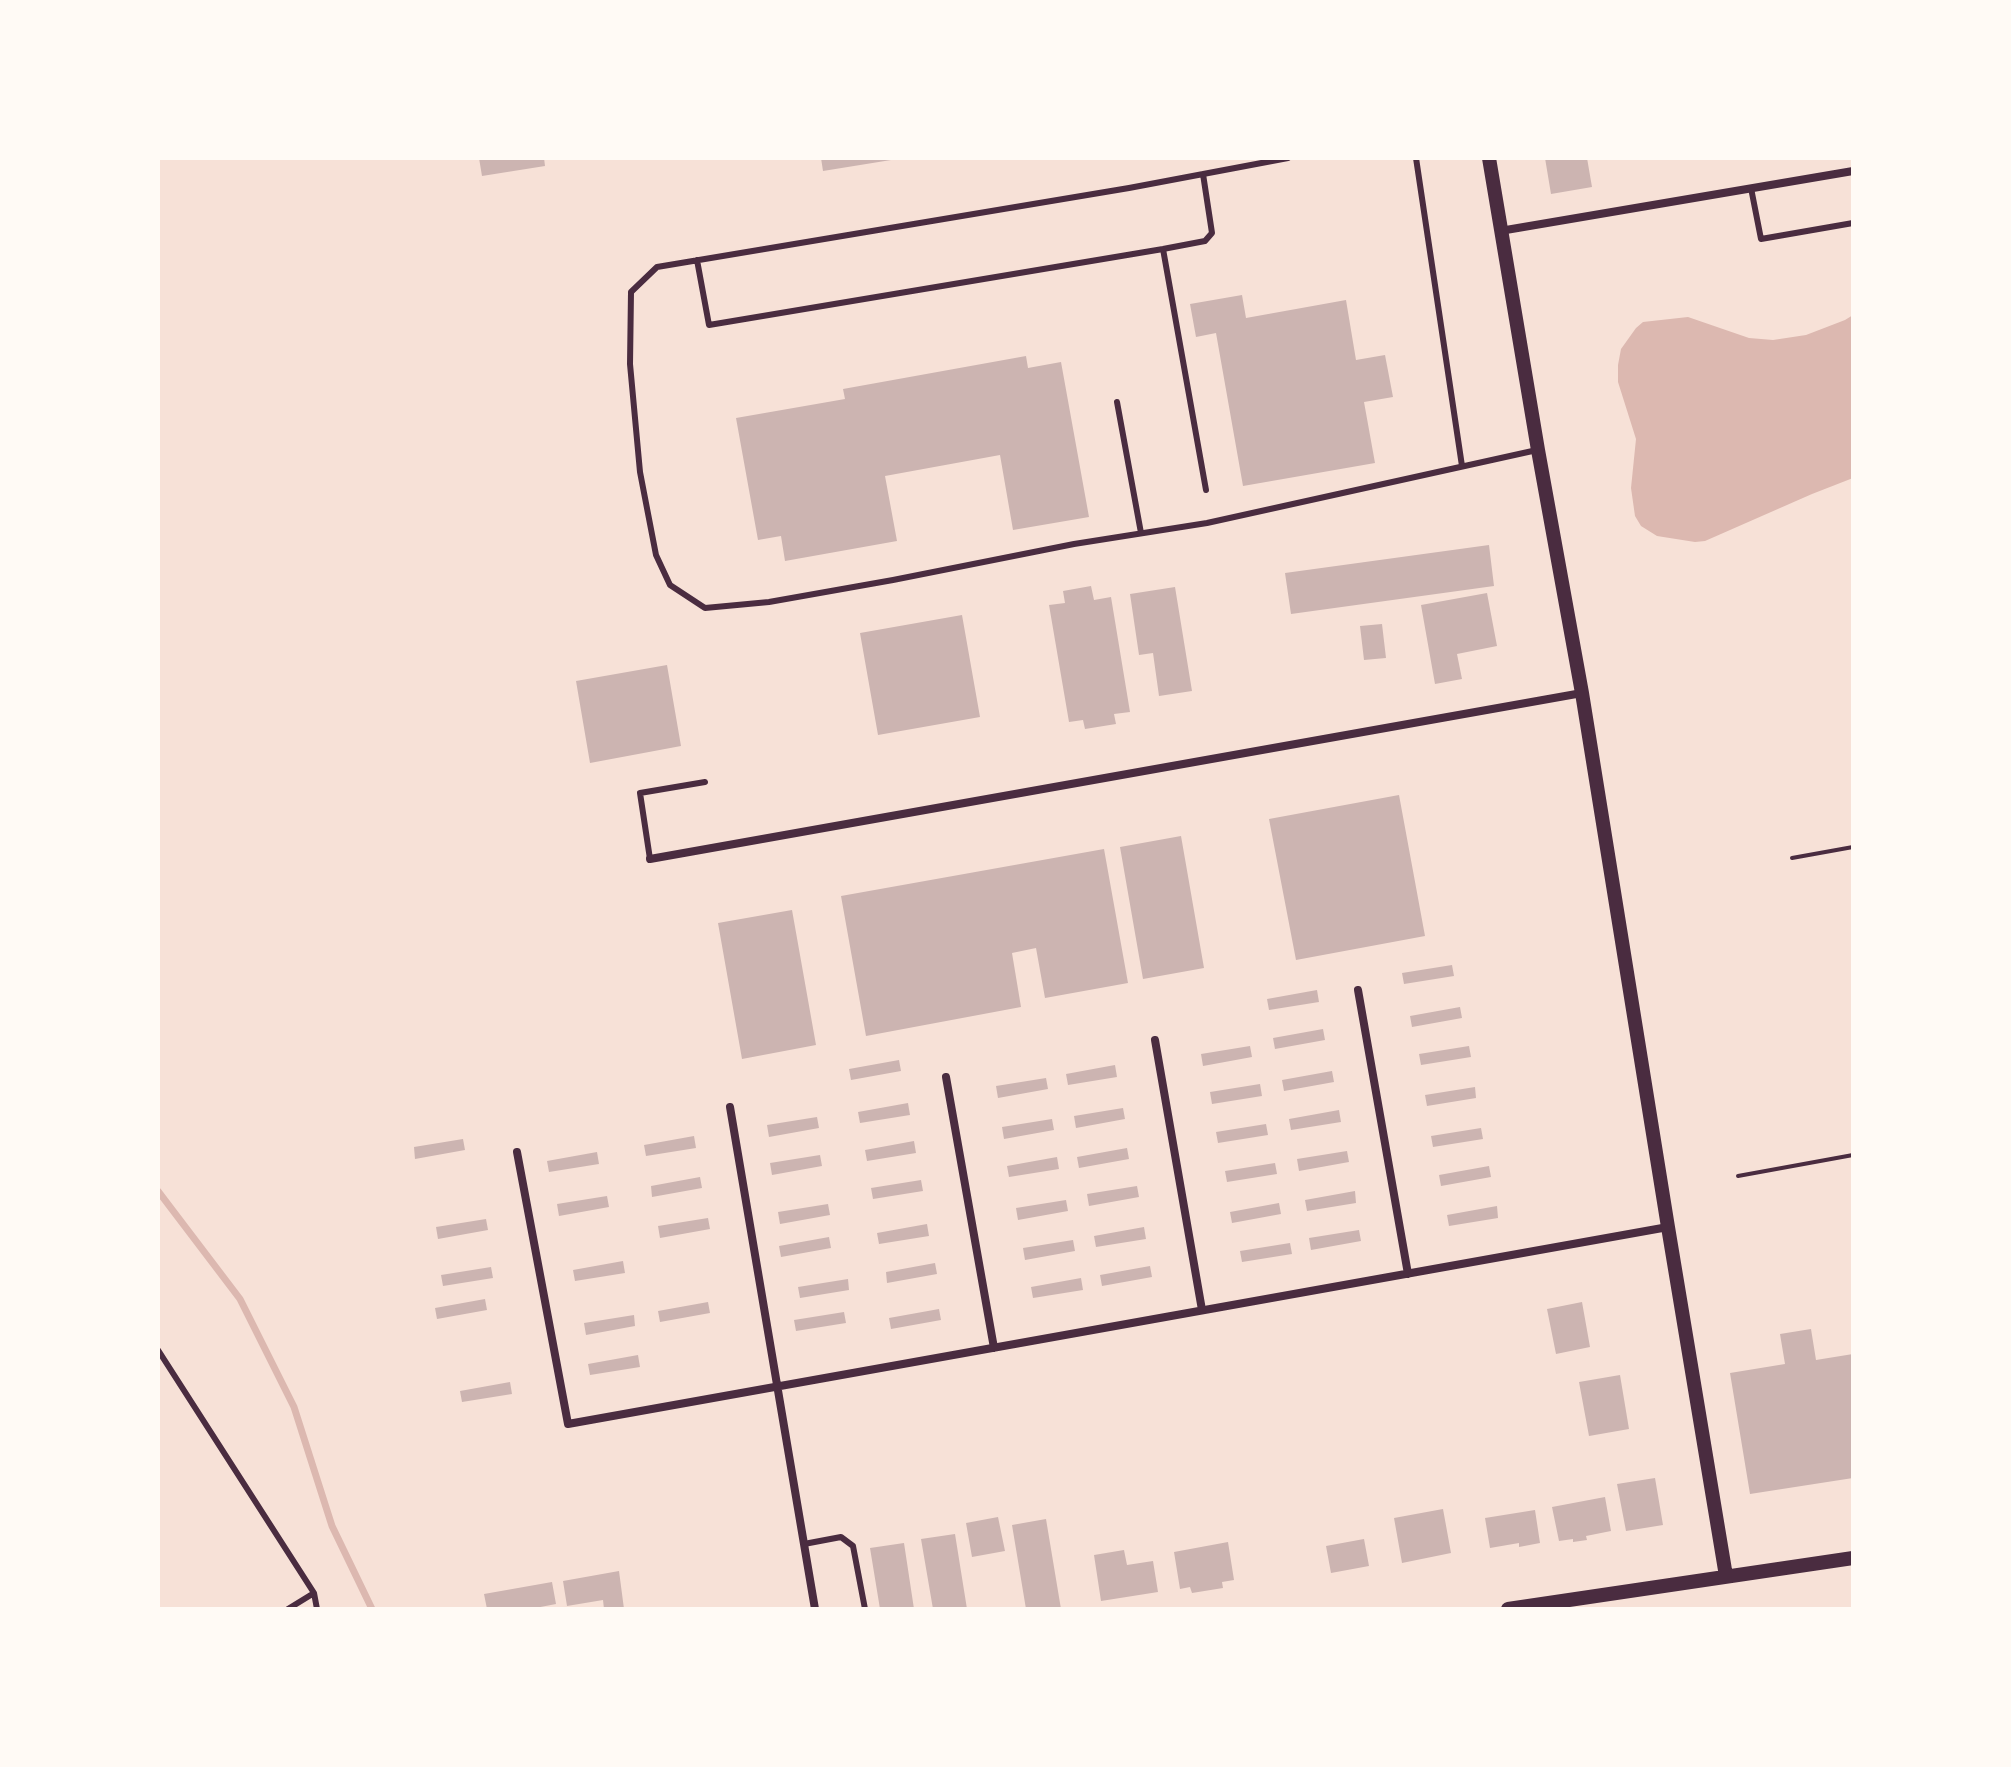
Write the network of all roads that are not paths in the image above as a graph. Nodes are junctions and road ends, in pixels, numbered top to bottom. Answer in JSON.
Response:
{"nodes":[{"id":1,"x":1288,"y":158,"type":"edge"},
{"id":2,"x":1416,"y":158,"type":"edge"},
{"id":3,"x":1489,"y":158,"type":"edge"},
{"id":4,"x":1853,"y":171,"type":"edge"},
{"id":5,"x":1203,"y":174,"type":"junction"},
{"id":6,"x":1751,"y":188,"type":"junction"},
{"id":7,"x":1853,"y":223,"type":"edge"},
{"id":8,"x":1500,"y":231,"type":"junction"},
{"id":9,"x":1163,"y":249,"type":"junction"},
{"id":10,"x":697,"y":260,"type":"junction"},
{"id":11,"x":1117,"y":402,"type":"dead end"},
{"id":12,"x":1538,"y":450,"type":"junction"},
{"id":13,"x":1462,"y":466,"type":"junction"},
{"id":14,"x":1206,"y":490,"type":"dead end"},
{"id":15,"x":1141,"y":533,"type":"junction"},
{"id":16,"x":1582,"y":693,"type":"junction"},
{"id":17,"x":705,"y":782,"type":"dead end"},
{"id":18,"x":650,"y":859,"type":"joint"},
{"id":19,"x":1358,"y":990,"type":"dead end"},
{"id":20,"x":1155,"y":1040,"type":"dead end"},
{"id":21,"x":946,"y":1077,"type":"dead end"},
{"id":22,"x":730,"y":1107,"type":"dead end"},
{"id":23,"x":517,"y":1152,"type":"dead end"},
{"id":24,"x":1668,"y":1227,"type":"junction"},
{"id":25,"x":1408,"y":1274,"type":"junction"},
{"id":26,"x":1202,"y":1310,"type":"junction"},
{"id":27,"x":994,"y":1348,"type":"junction"},
{"id":28,"x":158,"y":1350,"type":"edge"},
{"id":29,"x":778,"y":1387,"type":"junction"},
{"id":30,"x":804,"y":1544,"type":"junction"},
{"id":31,"x":1853,"y":1558,"type":"edge"},
{"id":32,"x":1726,"y":1576,"type":"junction"},
{"id":33,"x":314,"y":1593,"type":"junction"},
{"id":34,"x":288,"y":1609,"type":"edge"},
{"id":35,"x":317,"y":1609,"type":"edge"},
{"id":36,"x":815,"y":1609,"type":"edge"},
{"id":37,"x":865,"y":1609,"type":"edge"},
{"id":38,"x":1508,"y":1609,"type":"edge"}],
"edges":[{"from":1,"to":5,"type":"lane"},
{"from":2,"to":13,"type":"lane"},
{"from":3,"to":8,"type":"street"},
{"from":4,"to":6,"type":"street"},
{"from":5,"to":9,"type":"lane"},
{"from":5,"to":10,"type":"lane"},
{"from":6,"to":7,"type":"lane"},
{"from":6,"to":8,"type":"street"},
{"from":8,"to":12,"type":"street"},
{"from":9,"to":10,"type":"lane"},
{"from":9,"to":14,"type":"lane"},
{"from":10,"to":15,"type":"lane"},
{"from":11,"to":15,"type":"lane"},
{"from":12,"to":13,"type":"lane"},
{"from":12,"to":16,"type":"street"},
{"from":13,"to":15,"type":"lane"},
{"from":16,"to":18,"type":"street"},
{"from":16,"to":24,"type":"street"},
{"from":17,"to":18,"type":"lane"},
{"from":19,"to":25,"type":"street"},
{"from":20,"to":26,"type":"street"},
{"from":21,"to":27,"type":"street"},
{"from":22,"to":29,"type":"street"},
{"from":23,"to":29,"type":"street"},
{"from":24,"to":25,"type":"street"},
{"from":24,"to":32,"type":"street"},
{"from":25,"to":26,"type":"street"},
{"from":26,"to":27,"type":"street"},
{"from":27,"to":29,"type":"street"},
{"from":28,"to":33,"type":"lane"},
{"from":29,"to":30,"type":"street"},
{"from":30,"to":36,"type":"street"},
{"from":30,"to":37,"type":"lane"},
{"from":31,"to":32,"type":"street"},
{"from":32,"to":38,"type":"street"},
{"from":33,"to":34,"type":"lane"},
{"from":33,"to":35,"type":"lane"}]}
